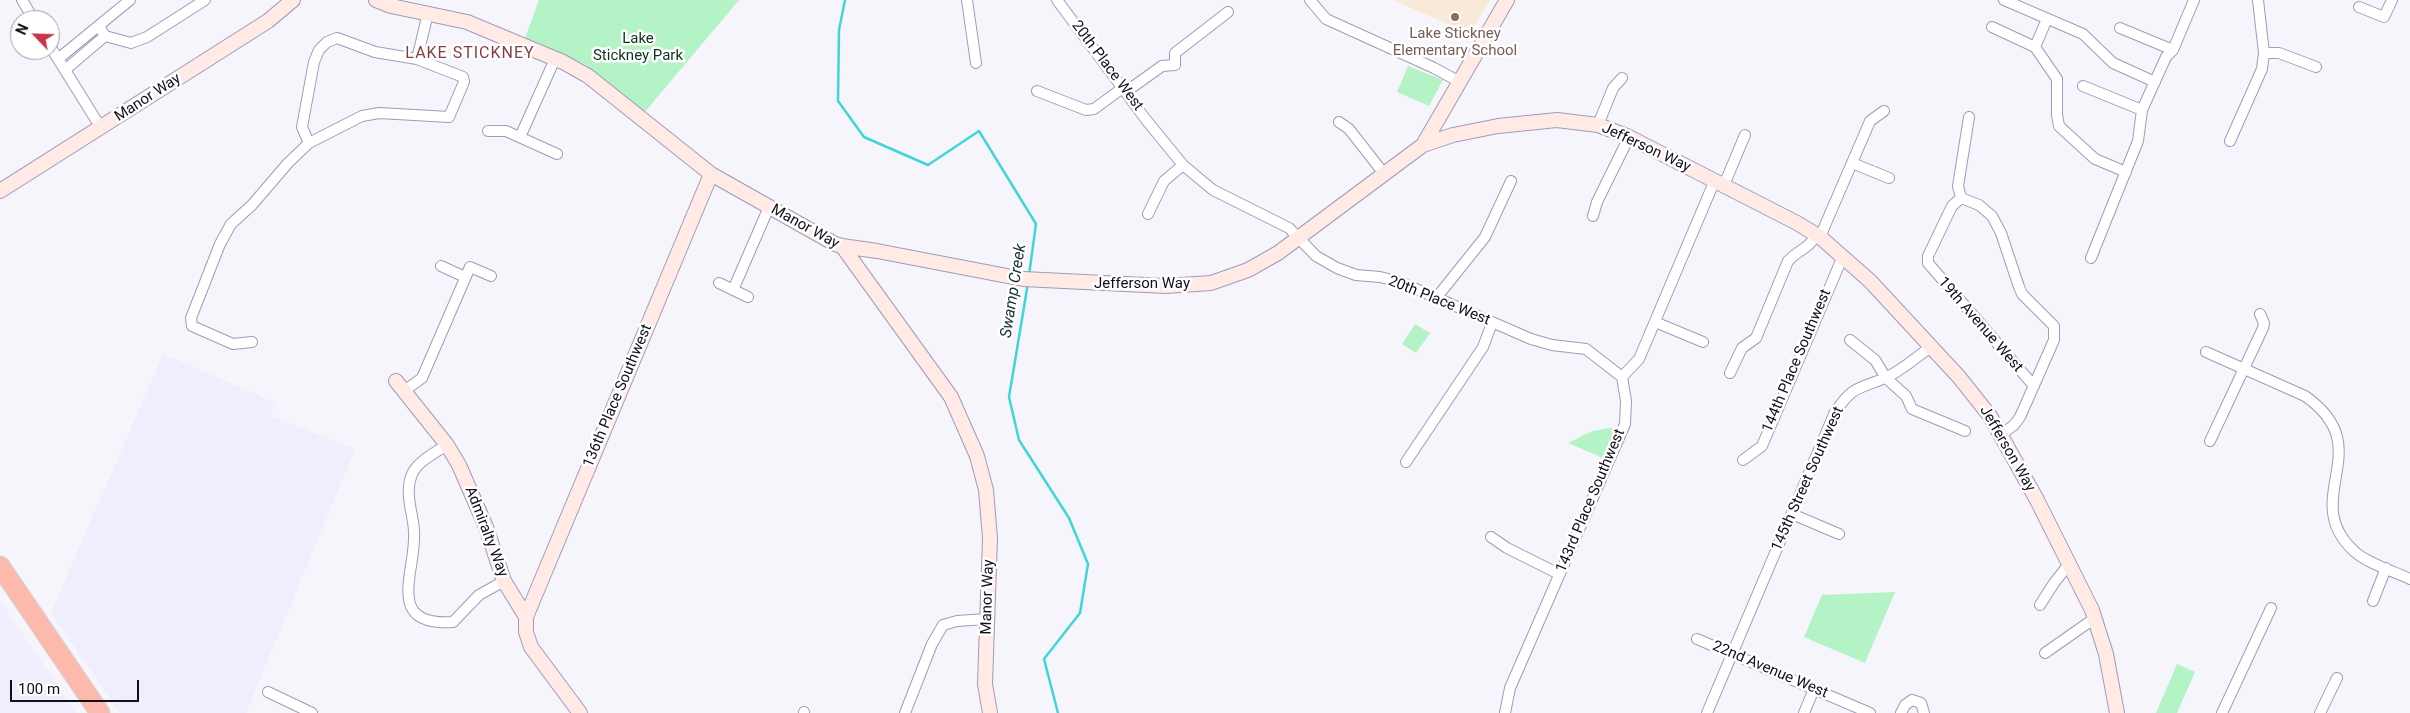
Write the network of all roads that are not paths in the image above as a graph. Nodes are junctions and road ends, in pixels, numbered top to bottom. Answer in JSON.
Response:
{"nodes":[{"id":1,"x":130,"y":0,"type":"edge"},
{"id":2,"x":205,"y":0,"type":"edge"},
{"id":3,"x":293,"y":0,"type":"edge"},
{"id":4,"x":376,"y":0,"type":"edge"},
{"id":5,"x":967,"y":0,"type":"edge"},
{"id":6,"x":1058,"y":0,"type":"edge"},
{"id":7,"x":1310,"y":0,"type":"edge"},
{"id":8,"x":1507,"y":0,"type":"edge"},
{"id":9,"x":2004,"y":0,"type":"edge"},
{"id":10,"x":2194,"y":0,"type":"edge"},
{"id":11,"x":2258,"y":0,"type":"edge"},
{"id":12,"x":2392,"y":0,"type":"edge"},
{"id":13,"x":2359,"y":7,"type":"dead end"},
{"id":14,"x":1228,"y":12,"type":"dead end"},
{"id":15,"x":428,"y":13,"type":"junction"},
{"id":16,"x":2047,"y":19,"type":"junction"},
{"id":17,"x":99,"y":26,"type":"junction"},
{"id":18,"x":1992,"y":27,"type":"dead end"},
{"id":19,"x":2120,"y":28,"type":"dead end"},
{"id":20,"x":105,"y":36,"type":"junction"},
{"id":21,"x":2035,"y":47,"type":"junction"},
{"id":22,"x":2173,"y":50,"type":"junction"},
{"id":23,"x":2264,"y":53,"type":"junction"},
{"id":24,"x":60,"y":57,"type":"edge"},
{"id":25,"x":555,"y":59,"type":"junction"},
{"id":26,"x":59,"y":60,"type":"edge"},
{"id":27,"x":416,"y":60,"type":"junction"},
{"id":28,"x":976,"y":63,"type":"dead end"},
{"id":29,"x":2316,"y":66,"type":"dead end"},
{"id":30,"x":65,"y":70,"type":"junction"},
{"id":31,"x":1622,"y":78,"type":"dead end"},
{"id":32,"x":1460,"y":82,"type":"junction"},
{"id":33,"x":2154,"y":82,"type":"junction"},
{"id":34,"x":2083,"y":86,"type":"dead end"},
{"id":35,"x":1125,"y":89,"type":"junction"},
{"id":36,"x":1037,"y":91,"type":"dead end"},
{"id":37,"x":2142,"y":110,"type":"junction"},
{"id":38,"x":1884,"y":111,"type":"dead end"},
{"id":39,"x":1969,"y":117,"type":"dead end"},
{"id":40,"x":1339,"y":122,"type":"dead end"},
{"id":41,"x":1598,"y":125,"type":"junction"},
{"id":42,"x":101,"y":128,"type":"junction"},
{"id":43,"x":488,"y":131,"type":"dead end"},
{"id":44,"x":1745,"y":135,"type":"dead end"},
{"id":45,"x":520,"y":137,"type":"junction"},
{"id":46,"x":1629,"y":137,"type":"junction"},
{"id":47,"x":2230,"y":141,"type":"dead end"},
{"id":48,"x":310,"y":143,"type":"junction"},
{"id":49,"x":1423,"y":145,"type":"junction"},
{"id":50,"x":557,"y":154,"type":"dead end"},
{"id":51,"x":1852,"y":163,"type":"junction"},
{"id":52,"x":1183,"y":165,"type":"junction"},
{"id":53,"x":2126,"y":172,"type":"junction"},
{"id":54,"x":711,"y":174,"type":"junction"},
{"id":55,"x":1385,"y":175,"type":"junction"},
{"id":56,"x":1889,"y":178,"type":"dead end"},
{"id":57,"x":1511,"y":181,"type":"dead end"},
{"id":58,"x":1720,"y":182,"type":"junction"},
{"id":59,"x":0,"y":192,"type":"edge"},
{"id":60,"x":1960,"y":198,"type":"junction"},
{"id":61,"x":769,"y":207,"type":"junction"},
{"id":62,"x":1148,"y":214,"type":"dead end"},
{"id":63,"x":1593,"y":216,"type":"dead end"},
{"id":64,"x":1819,"y":235,"type":"junction"},
{"id":65,"x":1299,"y":238,"type":"junction"},
{"id":66,"x":842,"y":246,"type":"junction"},
{"id":67,"x":1843,"y":256,"type":"junction"},
{"id":68,"x":2091,"y":258,"type":"dead end"},
{"id":69,"x":441,"y":266,"type":"dead end"},
{"id":70,"x":492,"y":276,"type":"dead end"},
{"id":71,"x":465,"y":277,"type":"junction"},
{"id":72,"x":718,"y":283,"type":"dead end"},
{"id":73,"x":733,"y":290,"type":"junction"},
{"id":74,"x":748,"y":296,"type":"dead end"},
{"id":75,"x":1437,"y":297,"type":"junction"},
{"id":76,"x":2260,"y":314,"type":"dead end"},
{"id":77,"x":1655,"y":322,"type":"junction"},
{"id":78,"x":1492,"y":323,"type":"junction"},
{"id":79,"x":1850,"y":340,"type":"dead end"},
{"id":80,"x":252,"y":342,"type":"dead end"},
{"id":81,"x":1703,"y":342,"type":"dead end"},
{"id":82,"x":1931,"y":347,"type":"junction"},
{"id":83,"x":2206,"y":352,"type":"dead end"},
{"id":84,"x":2245,"y":369,"type":"junction"},
{"id":85,"x":1730,"y":373,"type":"dead end"},
{"id":86,"x":1622,"y":378,"type":"junction"},
{"id":87,"x":1886,"y":378,"type":"junction"},
{"id":88,"x":400,"y":386,"type":"joint"},
{"id":89,"x":2034,"y":386,"type":"junction"},
{"id":90,"x":1965,"y":431,"type":"dead end"},
{"id":91,"x":2002,"y":434,"type":"junction"},
{"id":92,"x":2210,"y":441,"type":"dead end"},
{"id":93,"x":447,"y":444,"type":"junction"},
{"id":94,"x":1743,"y":460,"type":"dead end"},
{"id":95,"x":1406,"y":462,"type":"dead end"},
{"id":96,"x":1792,"y":514,"type":"junction"},
{"id":97,"x":1839,"y":534,"type":"dead end"},
{"id":98,"x":1491,"y":537,"type":"dead end"},
{"id":99,"x":2069,"y":564,"type":"junction"},
{"id":100,"x":0,"y":566,"type":"edge"},
{"id":101,"x":2386,"y":568,"type":"junction"},
{"id":102,"x":1560,"y":574,"type":"junction"},
{"id":103,"x":2410,"y":579,"type":"edge"},
{"id":104,"x":504,"y":581,"type":"junction"},
{"id":105,"x":2373,"y":601,"type":"dead end"},
{"id":106,"x":2040,"y":605,"type":"dead end"},
{"id":107,"x":2271,"y":608,"type":"dead end"},
{"id":108,"x":526,"y":617,"type":"junction"},
{"id":109,"x":2095,"y":618,"type":"junction"},
{"id":110,"x":987,"y":619,"type":"junction"},
{"id":111,"x":1697,"y":639,"type":"dead end"},
{"id":112,"x":2045,"y":653,"type":"dead end"},
{"id":113,"x":1733,"y":655,"type":"junction"},
{"id":114,"x":2337,"y":678,"type":"dead end"},
{"id":115,"x":1814,"y":690,"type":"junction"},
{"id":116,"x":268,"y":692,"type":"dead end"},
{"id":117,"x":100,"y":713,"type":"edge"},
{"id":118,"x":312,"y":713,"type":"edge"},
{"id":119,"x":580,"y":713,"type":"edge"},
{"id":120,"x":906,"y":713,"type":"edge"},
{"id":121,"x":990,"y":713,"type":"edge"},
{"id":122,"x":1505,"y":713,"type":"edge"},
{"id":123,"x":1707,"y":713,"type":"edge"},
{"id":124,"x":1804,"y":713,"type":"edge"},
{"id":125,"x":1870,"y":713,"type":"edge"},
{"id":126,"x":1901,"y":713,"type":"edge"},
{"id":127,"x":1924,"y":713,"type":"edge"},
{"id":128,"x":2117,"y":713,"type":"edge"},
{"id":129,"x":2222,"y":713,"type":"edge"},
{"id":130,"x":2320,"y":713,"type":"edge"}],
"edges":[{"from":1,"to":17,"type":"street"},
{"from":2,"to":20,"type":"street"},
{"from":3,"to":42,"type":"street","name":"Manor Way"},
{"from":4,"to":15,"type":"street","name":"Manor Way"},
{"from":5,"to":28,"type":"street"},
{"from":6,"to":35,"type":"street","name":"20th Place West"},
{"from":7,"to":32,"type":"street"},
{"from":8,"to":32,"type":"street"},
{"from":9,"to":16,"type":"street"},
{"from":10,"to":22,"type":"street"},
{"from":11,"to":23,"type":"street"},
{"from":12,"to":13,"type":"street"},
{"from":14,"to":35,"type":"street"},
{"from":15,"to":25,"type":"street","name":"Manor Way"},
{"from":15,"to":27,"type":"street"},
{"from":16,"to":21,"type":"street"},
{"from":16,"to":33,"type":"street"},
{"from":17,"to":20,"type":"street"},
{"from":17,"to":24,"type":"street"},
{"from":18,"to":21,"type":"street"},
{"from":19,"to":22,"type":"street"},
{"from":20,"to":30,"type":"street"},
{"from":21,"to":53,"type":"street"},
{"from":22,"to":33,"type":"street"},
{"from":23,"to":29,"type":"street"},
{"from":23,"to":47,"type":"street"},
{"from":25,"to":45,"type":"street"},
{"from":25,"to":54,"type":"street","name":"Manor Way"},
{"from":26,"to":30,"type":"street"},
{"from":27,"to":48,"type":"street"},
{"from":27,"to":48,"type":"street"},
{"from":30,"to":42,"type":"street"},
{"from":31,"to":41,"type":"street"},
{"from":32,"to":49,"type":"street"},
{"from":33,"to":37,"type":"street"},
{"from":34,"to":37,"type":"street"},
{"from":35,"to":36,"type":"street"},
{"from":35,"to":52,"type":"street","name":"20th Place West"},
{"from":37,"to":53,"type":"street"},
{"from":38,"to":51,"type":"street"},
{"from":39,"to":60,"type":"street"},
{"from":40,"to":55,"type":"street"},
{"from":41,"to":46,"type":"street","name":"Jefferson Way"},
{"from":41,"to":49,"type":"street","name":"Jefferson Way"},
{"from":42,"to":59,"type":"street","name":"Manor Way"},
{"from":43,"to":45,"type":"street"},
{"from":44,"to":58,"type":"street"},
{"from":45,"to":50,"type":"street"},
{"from":46,"to":58,"type":"street","name":"Jefferson Way"},
{"from":46,"to":63,"type":"street"},
{"from":48,"to":80,"type":"street"},
{"from":49,"to":55,"type":"street","name":"Jefferson Way"},
{"from":51,"to":56,"type":"street"},
{"from":51,"to":64,"type":"street"},
{"from":52,"to":62,"type":"street"},
{"from":52,"to":65,"type":"street","name":"20th Place West"},
{"from":53,"to":68,"type":"street"},
{"from":54,"to":61,"type":"street","name":"Manor Way"},
{"from":54,"to":108,"type":"street","name":"136th Place Southwest"},
{"from":55,"to":65,"type":"street","name":"Jefferson Way"},
{"from":57,"to":75,"type":"street"},
{"from":58,"to":64,"type":"street","name":"Jefferson Way"},
{"from":58,"to":77,"type":"street"},
{"from":60,"to":89,"type":"street"},
{"from":60,"to":89,"type":"street","name":"19th Avenue West"},
{"from":61,"to":66,"type":"street","name":"Manor Way"},
{"from":61,"to":73,"type":"street"},
{"from":64,"to":67,"type":"street","name":"Jefferson Way"},
{"from":64,"to":85,"type":"street"},
{"from":65,"to":66,"type":"street","name":"Jefferson Way"},
{"from":65,"to":75,"type":"street","name":"20th Place West"},
{"from":66,"to":110,"type":"street","name":"Manor Way"},
{"from":67,"to":82,"type":"street","name":"Jefferson Way"},
{"from":67,"to":94,"type":"street","name":"144th Place Southwest"},
{"from":69,"to":71,"type":"street"},
{"from":70,"to":71,"type":"street"},
{"from":71,"to":88,"type":"street"},
{"from":72,"to":73,"type":"street"},
{"from":73,"to":74,"type":"street"},
{"from":75,"to":78,"type":"street","name":"20th Place West"},
{"from":76,"to":84,"type":"street"},
{"from":77,"to":81,"type":"street"},
{"from":77,"to":86,"type":"street"},
{"from":78,"to":86,"type":"street","name":"20th Place West"},
{"from":78,"to":95,"type":"street"},
{"from":79,"to":87,"type":"street"},
{"from":82,"to":87,"type":"street","name":"145th Street Southwest"},
{"from":82,"to":91,"type":"street","name":"Jefferson Way"},
{"from":83,"to":84,"type":"street"},
{"from":84,"to":92,"type":"street"},
{"from":84,"to":101,"type":"street"},
{"from":86,"to":102,"type":"street","name":"143rd Place Southwest"},
{"from":87,"to":90,"type":"street"},
{"from":87,"to":96,"type":"street","name":"145th Street Southwest"},
{"from":88,"to":93,"type":"street","name":"Admiralty Way"},
{"from":89,"to":91,"type":"street"},
{"from":91,"to":99,"type":"street","name":"Jefferson Way"},
{"from":93,"to":104,"type":"street","name":"Admiralty Way"},
{"from":93,"to":104,"type":"street"},
{"from":96,"to":97,"type":"street"},
{"from":96,"to":113,"type":"street","name":"145th Street Southwest"},
{"from":98,"to":102,"type":"street"},
{"from":99,"to":106,"type":"street"},
{"from":99,"to":109,"type":"street","name":"Jefferson Way"},
{"from":100,"to":117,"type":"highway"},
{"from":101,"to":103,"type":"street"},
{"from":101,"to":105,"type":"street"},
{"from":102,"to":122,"type":"street","name":"143rd Place Southwest"},
{"from":104,"to":108,"type":"street","name":"Admiralty Way"},
{"from":107,"to":129,"type":"street"},
{"from":108,"to":119,"type":"street","name":"Admiralty Way"},
{"from":109,"to":112,"type":"street"},
{"from":109,"to":128,"type":"street","name":"Jefferson Way"},
{"from":110,"to":120,"type":"street"},
{"from":110,"to":121,"type":"street","name":"Manor Way"},
{"from":111,"to":113,"type":"street","name":"22nd Avenue West"},
{"from":113,"to":115,"type":"street","name":"22nd Avenue West"},
{"from":113,"to":123,"type":"street","name":"145th Street Southwest"},
{"from":114,"to":130,"type":"street"},
{"from":115,"to":124,"type":"street"},
{"from":115,"to":125,"type":"street","name":"22nd Avenue West"},
{"from":116,"to":118,"type":"street"},
{"from":126,"to":127,"type":"street"}]}
